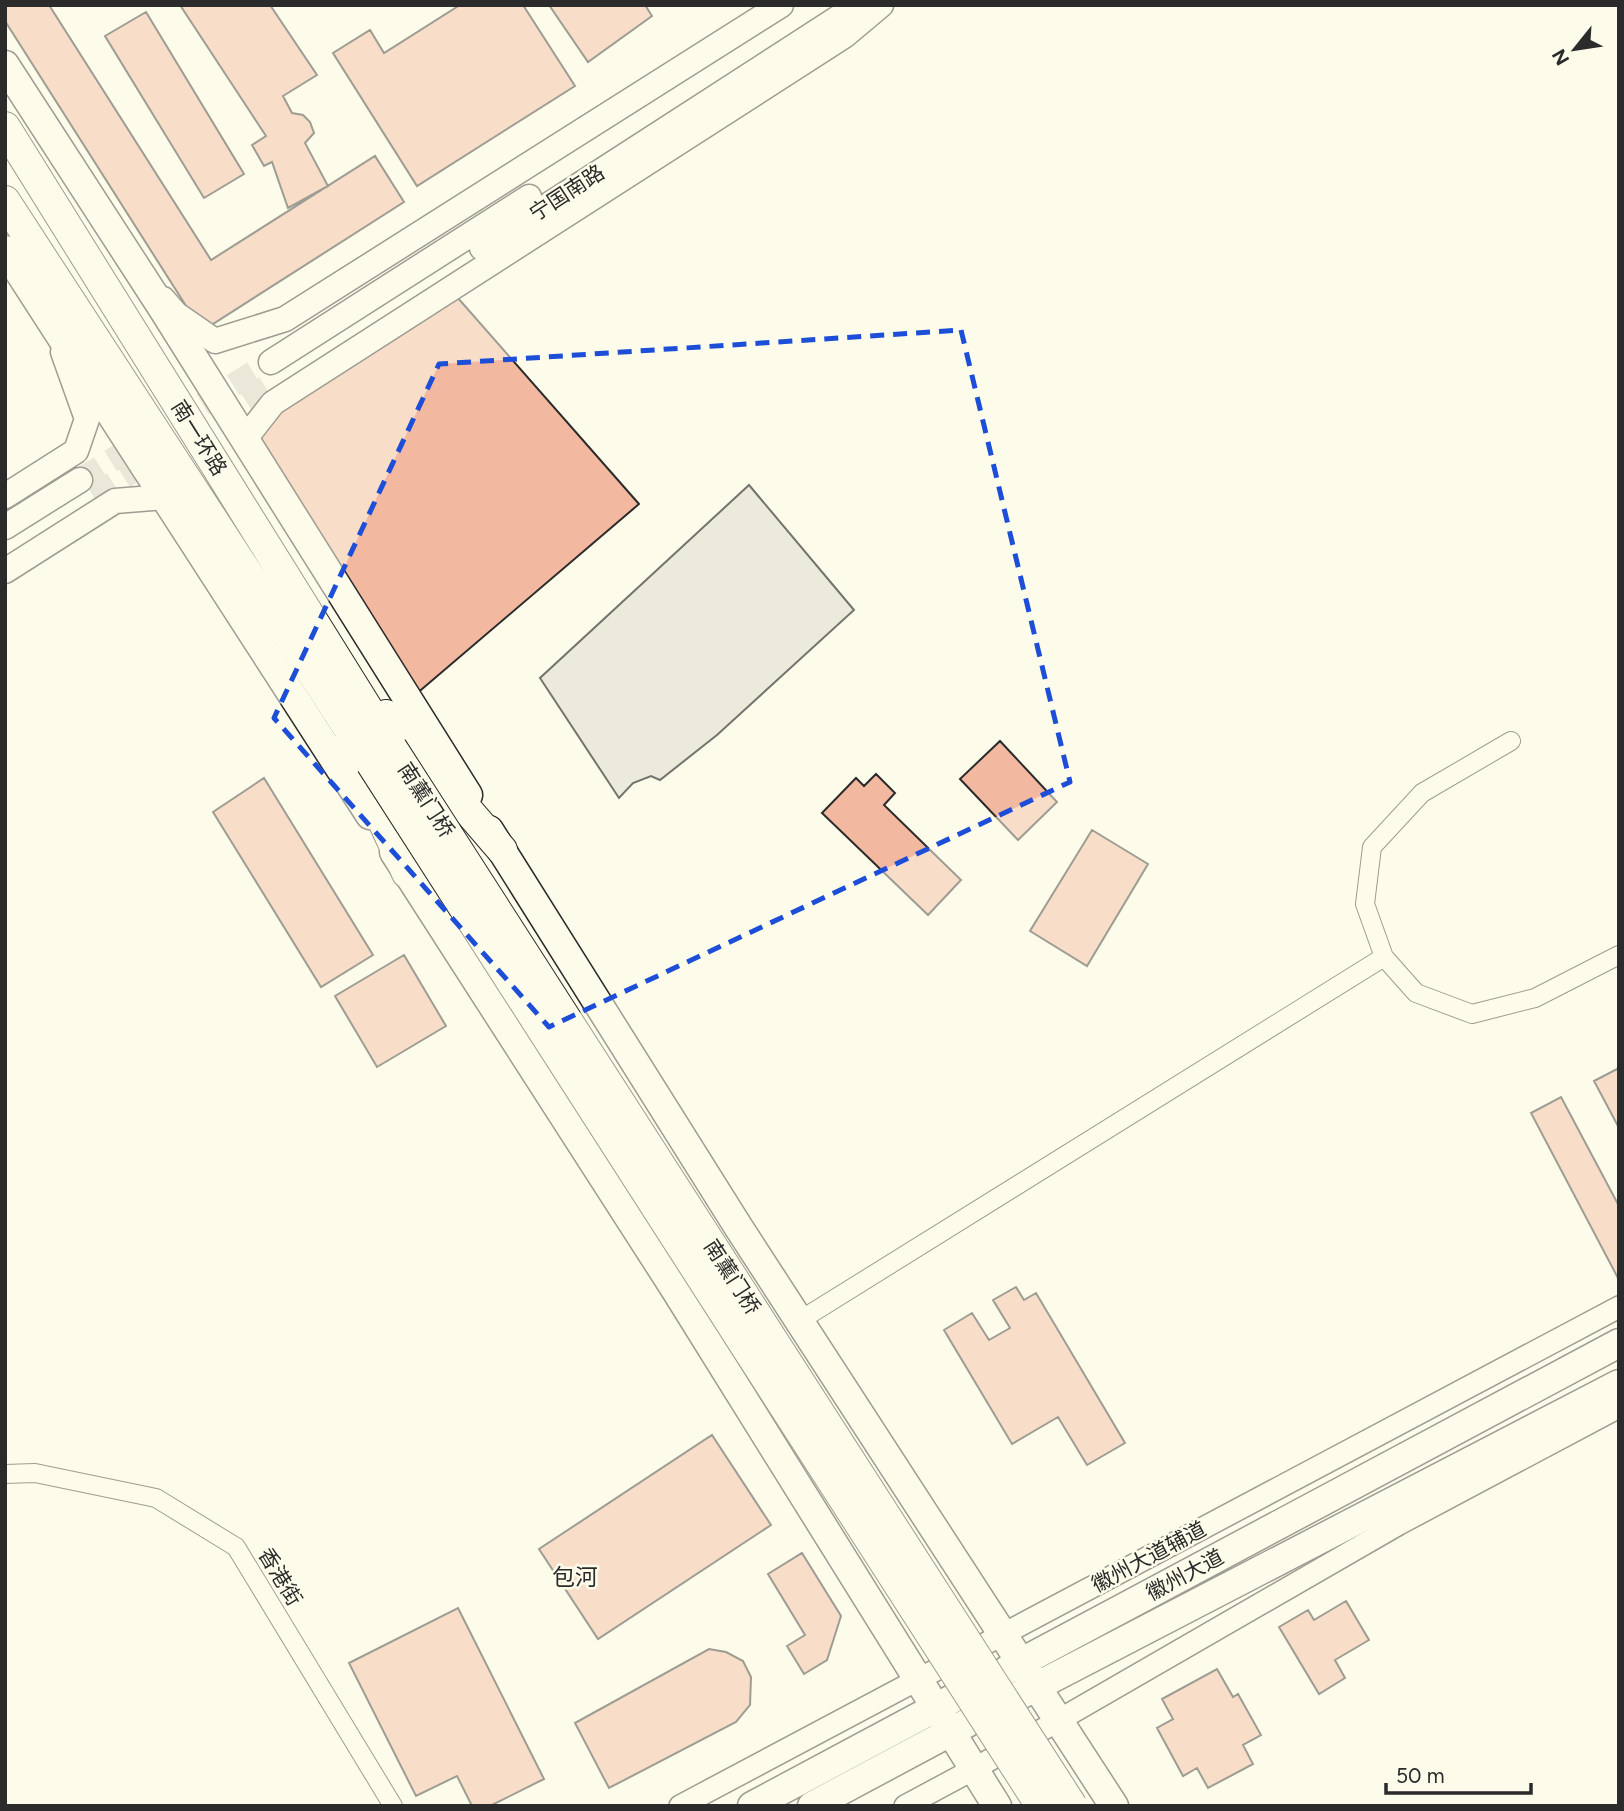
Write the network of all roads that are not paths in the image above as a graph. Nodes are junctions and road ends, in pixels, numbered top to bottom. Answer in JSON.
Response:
{"nodes":[{"id":1,"x":780,"y":5,"type":"edge"},
{"id":2,"x":831,"y":5,"type":"edge"},
{"id":3,"x":858,"y":5,"type":"edge"},
{"id":4,"x":881,"y":5,"type":"edge"},
{"id":5,"x":5,"y":65,"type":"edge"},
{"id":6,"x":5,"y":127,"type":"edge"},
{"id":7,"x":7,"y":204,"type":"edge"},
{"id":8,"x":5,"y":250,"type":"edge"},
{"id":9,"x":137,"y":270,"type":"junction"},
{"id":10,"x":50,"y":319,"type":"junction"},
{"id":11,"x":244,"y":440,"type":"junction"},
{"id":12,"x":5,"y":496,"type":"edge"},
{"id":13,"x":165,"y":498,"type":"junction"},
{"id":14,"x":5,"y":527,"type":"edge"},
{"id":15,"x":5,"y":552,"type":"edge"},
{"id":16,"x":5,"y":571,"type":"edge"},
{"id":17,"x":332,"y":652,"type":"junction"},
{"id":18,"x":322,"y":688,"type":"junction"},
{"id":19,"x":1511,"y":741,"type":"dead end"},
{"id":20,"x":382,"y":755,"type":"junction"},
{"id":21,"x":502,"y":850,"type":"junction"},
{"id":22,"x":407,"y":873,"type":"junction"},
{"id":23,"x":1619,"y":955,"type":"edge"},
{"id":24,"x":1384,"y":957,"type":"junction"},
{"id":25,"x":1619,"y":1307,"type":"edge"},
{"id":26,"x":799,"y":1321,"type":"junction"},
{"id":27,"x":1619,"y":1343,"type":"edge"},
{"id":28,"x":1619,"y":1384,"type":"edge"},
{"id":29,"x":1619,"y":1407,"type":"edge"},
{"id":30,"x":5,"y":1474,"type":"edge"},
{"id":31,"x":1004,"y":1634,"type":"junction"},
{"id":32,"x":1021,"y":1662,"type":"junction"},
{"id":33,"x":919,"y":1679,"type":"junction"},
{"id":34,"x":1035,"y":1687,"type":"junction"},
{"id":35,"x":943,"y":1719,"type":"junction"},
{"id":36,"x":1057,"y":1721,"type":"junction"},
{"id":37,"x":974,"y":1769,"type":"junction"},
{"id":38,"x":393,"y":1806,"type":"edge"},
{"id":39,"x":680,"y":1806,"type":"edge"},
{"id":40,"x":752,"y":1806,"type":"edge"},
{"id":41,"x":812,"y":1806,"type":"edge"},
{"id":42,"x":905,"y":1806,"type":"edge"},
{"id":43,"x":997,"y":1806,"type":"edge"},
{"id":44,"x":1041,"y":1806,"type":"edge"},
{"id":45,"x":1072,"y":1806,"type":"edge"},
{"id":46,"x":1114,"y":1806,"type":"edge"}],
"edges":[{"from":1,"to":9,"type":"main road"},
{"from":2,"to":3,"type":"main road","name":"宁国南路"},
{"from":4,"to":11,"type":"main road"},
{"from":5,"to":9,"type":"main road"},
{"from":6,"to":17,"type":"highway","name":"南一环路"},
{"from":7,"to":10,"type":"main road"},
{"from":7,"to":18,"type":"highway","name":"南一环路"},
{"from":8,"to":10,"type":"main road"},
{"from":9,"to":11,"type":"main road"},
{"from":10,"to":12,"type":"main road"},
{"from":10,"to":13,"type":"main road"},
{"from":11,"to":21,"type":"main road"},
{"from":13,"to":16,"type":"main road"},
{"from":13,"to":22,"type":"main road"},
{"from":14,"to":15,"type":"main road"},
{"from":17,"to":20,"type":"highway","name":"南一环路"},
{"from":17,"to":21,"type":"highway"},
{"from":18,"to":20,"type":"highway","name":"南一环路"},
{"from":18,"to":22,"type":"highway"},
{"from":19,"to":24,"type":"street"},
{"from":20,"to":44,"type":"highway","name":"南薰门桥","bridge":true},
{"from":20,"to":45,"type":"highway","name":"南薰门桥","bridge":true},
{"from":21,"to":26,"type":"main road"},
{"from":22,"to":33,"type":"main road"},
{"from":23,"to":24,"type":"street"},
{"from":24,"to":26,"type":"street"},
{"from":25,"to":31,"type":"street","name":"徽州大道辅道"},
{"from":26,"to":31,"type":"main road"},
{"from":27,"to":32,"type":"main road","name":"徽州大道"},
{"from":28,"to":34,"type":"main road","name":"徽州大道"},
{"from":29,"to":36,"type":"street"},
{"from":30,"to":38,"type":"street","name":"香港街"},
{"from":31,"to":32,"type":"main road"},
{"from":31,"to":33,"type":"street","name":"徽州大道辅道"},
{"from":32,"to":34,"type":"main road"},
{"from":32,"to":35,"type":"main road","name":"徽州大道"},
{"from":33,"to":35,"type":"main road"},
{"from":33,"to":39,"type":"street","name":"徽州大道辅道"},
{"from":34,"to":35,"type":"main road","name":"徽州大道"},
{"from":34,"to":36,"type":"main road"},
{"from":35,"to":37,"type":"main road"},
{"from":35,"to":40,"type":"main road","name":"徽州大道"},
{"from":35,"to":41,"type":"main road","name":"徽州大道"},
{"from":36,"to":37,"type":"street"},
{"from":36,"to":46,"type":"main road"},
{"from":37,"to":42,"type":"street"},
{"from":37,"to":43,"type":"main road"}]}
